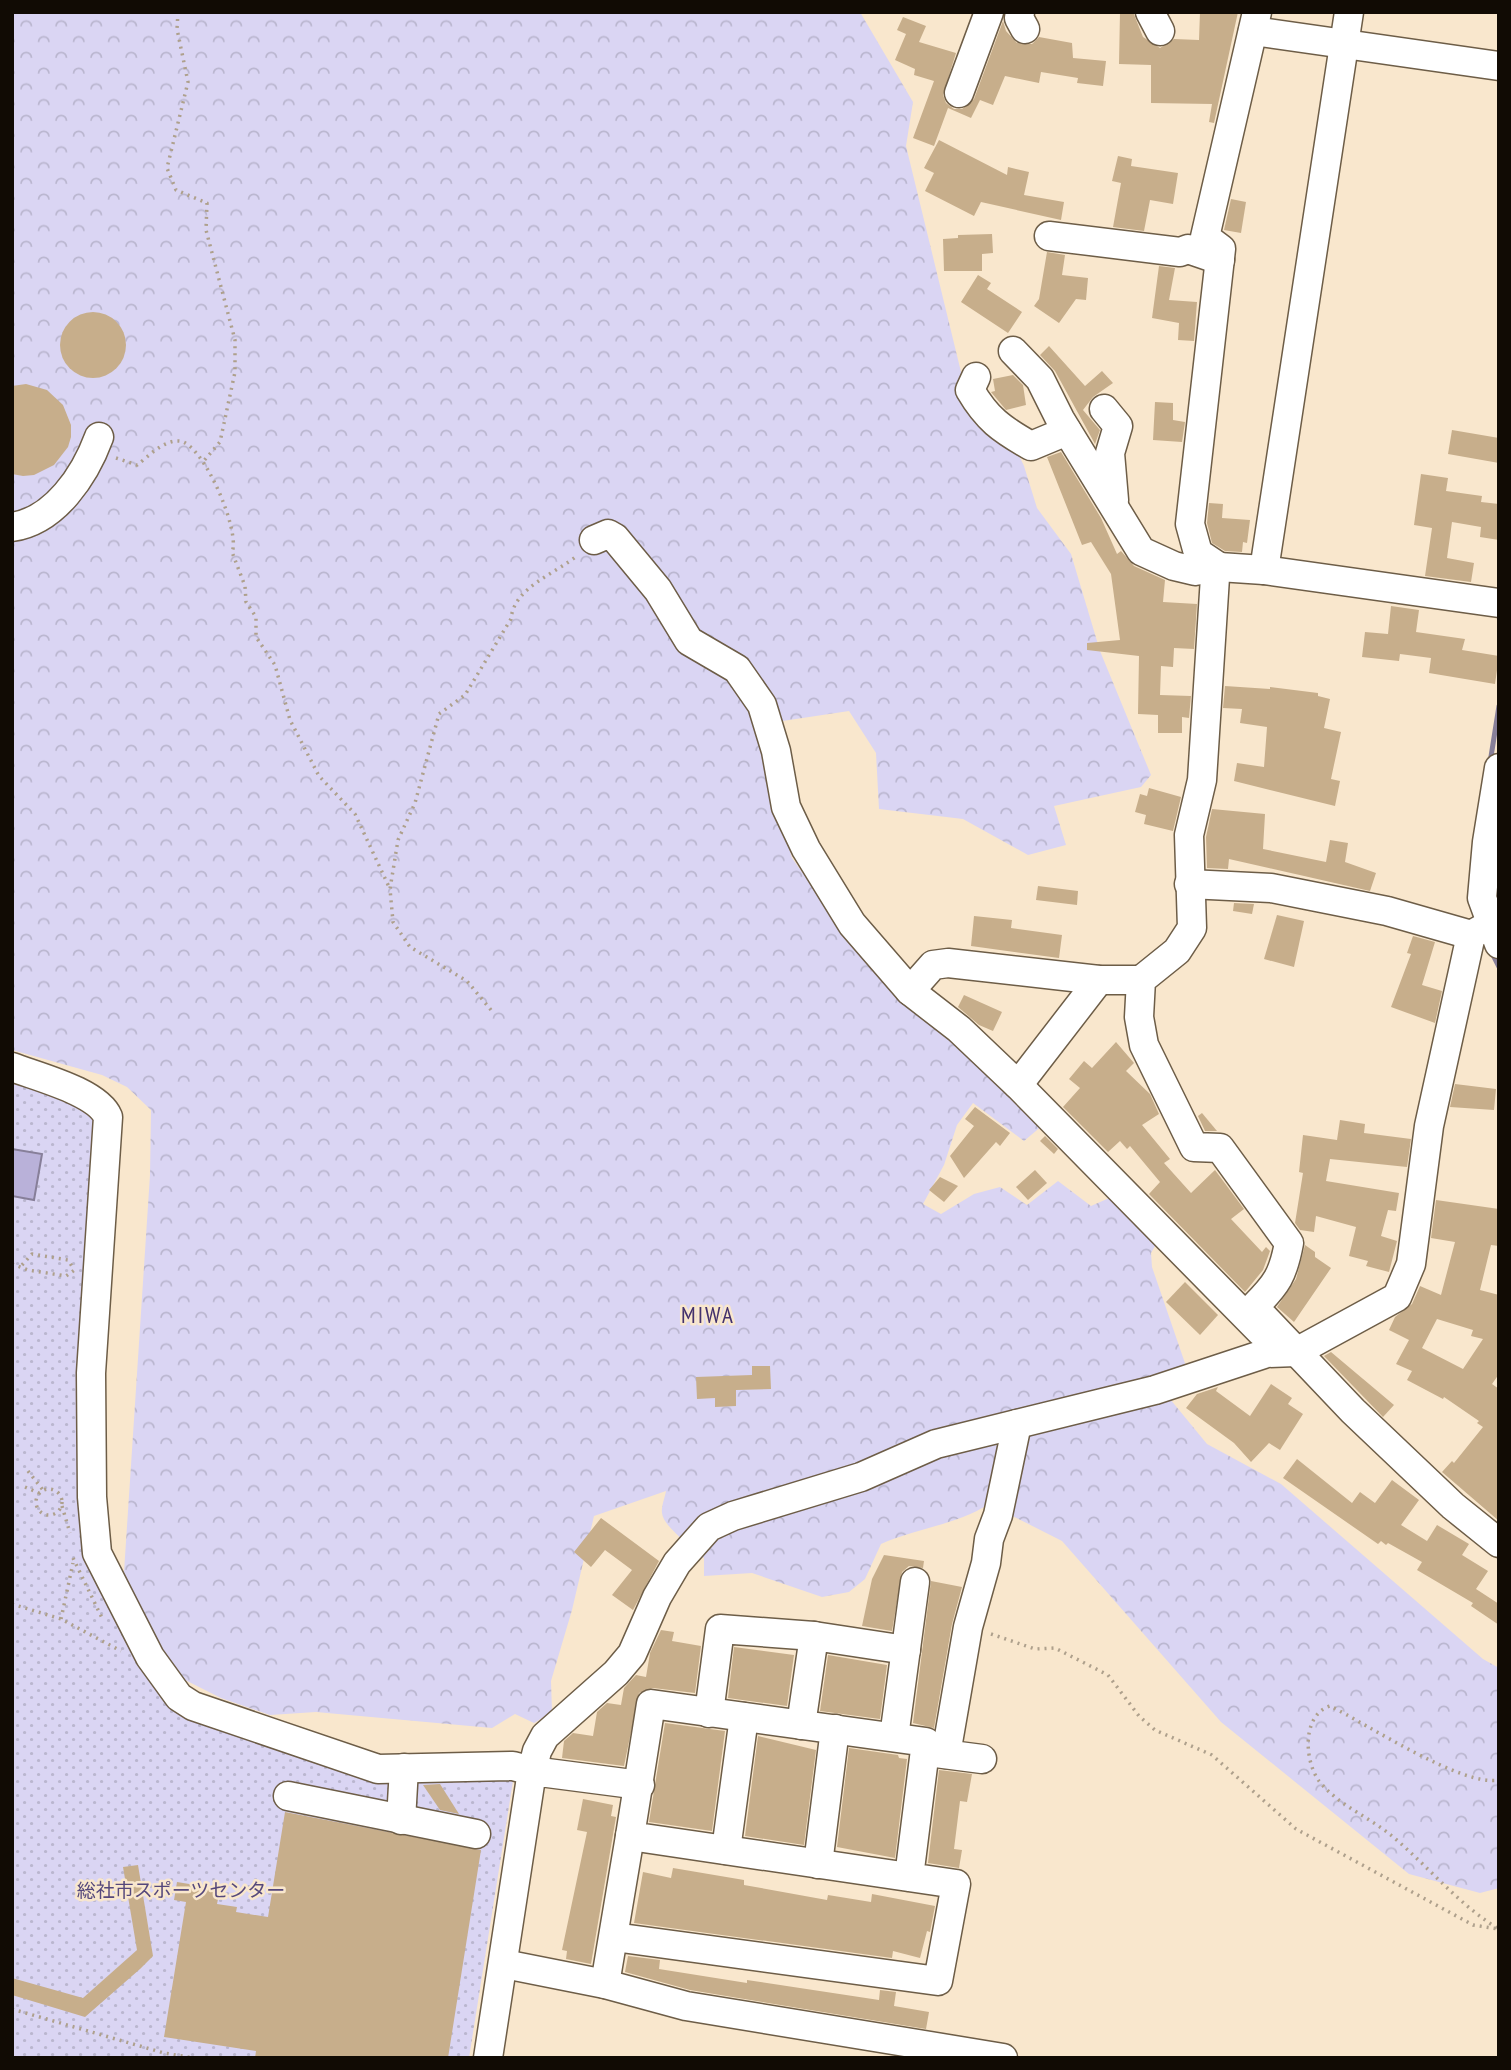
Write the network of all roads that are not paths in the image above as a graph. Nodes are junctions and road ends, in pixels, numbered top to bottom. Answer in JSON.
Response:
{"nodes":[{"id":1,"x":1349,"y":12,"type":"edge"},
{"id":2,"x":979,"y":14,"type":"edge"},
{"id":3,"x":1255,"y":22,"type":"edge"},
{"id":4,"x":1345,"y":44,"type":"junction"},
{"id":5,"x":1499,"y":66,"type":"edge"},
{"id":6,"x":959,"y":93,"type":"dead end"},
{"id":7,"x":1049,"y":236,"type":"dead end"},
{"id":8,"x":1220,"y":260,"type":"junction"},
{"id":9,"x":1013,"y":351,"type":"dead end"},
{"id":10,"x":976,"y":377,"type":"dead end"},
{"id":11,"x":1104,"y":409,"type":"dead end"},
{"id":12,"x":1067,"y":431,"type":"junction"},
{"id":13,"x":97,"y":443,"type":"road end"},
{"id":14,"x":1115,"y":506,"type":"junction"},
{"id":15,"x":12,"y":527,"type":"edge"},
{"id":16,"x":594,"y":540,"type":"road end"},
{"id":17,"x":1219,"y":567,"type":"junction"},
{"id":18,"x":1264,"y":570,"type":"junction"},
{"id":19,"x":1499,"y":603,"type":"edge"},
{"id":20,"x":1499,"y":768,"type":"edge"},
{"id":21,"x":1189,"y":884,"type":"junction"},
{"id":22,"x":1486,"y":935,"type":"edge"},
{"id":23,"x":885,"y":962,"type":"junction"},
{"id":24,"x":933,"y":965,"type":"junction"},
{"id":25,"x":1099,"y":980,"type":"junction"},
{"id":26,"x":1141,"y":980,"type":"junction"},
{"id":27,"x":910,"y":991,"type":"junction"},
{"id":28,"x":12,"y":1067,"type":"edge"},
{"id":29,"x":1018,"y":1085,"type":"junction"},
{"id":30,"x":1296,"y":1352,"type":"junction"},
{"id":31,"x":1017,"y":1424,"type":"junction"},
{"id":32,"x":1499,"y":1543,"type":"edge"},
{"id":33,"x":915,"y":1582,"type":"dead end"},
{"id":34,"x":814,"y":1636,"type":"junction"},
{"id":35,"x":906,"y":1650,"type":"junction"},
{"id":36,"x":709,"y":1713,"type":"junction"},
{"id":37,"x":744,"y":1717,"type":"junction"},
{"id":38,"x":801,"y":1725,"type":"junction"},
{"id":39,"x":835,"y":1729,"type":"junction"},
{"id":40,"x":894,"y":1737,"type":"junction"},
{"id":41,"x":935,"y":1753,"type":"junction"},
{"id":42,"x":982,"y":1759,"type":"dead end"},
{"id":43,"x":404,"y":1768,"type":"junction"},
{"id":44,"x":532,"y":1771,"type":"junction"},
{"id":45,"x":640,"y":1785,"type":"junction"},
{"id":46,"x":288,"y":1796,"type":"dead end"},
{"id":47,"x":401,"y":1820,"type":"junction"},
{"id":48,"x":476,"y":1834,"type":"dead end"},
{"id":49,"x":630,"y":1836,"type":"junction"},
{"id":50,"x":726,"y":1850,"type":"junction"},
{"id":51,"x":818,"y":1864,"type":"junction"},
{"id":52,"x":909,"y":1877,"type":"junction"},
{"id":53,"x":614,"y":1937,"type":"junction"},
{"id":54,"x":504,"y":1964,"type":"junction"},
{"id":55,"x":605,"y":1984,"type":"junction"},
{"id":56,"x":488,"y":2058,"type":"edge"},
{"id":57,"x":1003,"y":2058,"type":"edge"}],
"edges":[{"from":1,"to":4,"type":"street"},
{"from":2,"to":6,"type":"street"},
{"from":3,"to":4,"type":"street"},
{"from":3,"to":8,"type":"street"},
{"from":4,"to":5,"type":"street"},
{"from":4,"to":18,"type":"street"},
{"from":7,"to":8,"type":"street"},
{"from":8,"to":17,"type":"street"},
{"from":9,"to":12,"type":"street"},
{"from":10,"to":12,"type":"street"},
{"from":11,"to":14,"type":"street"},
{"from":12,"to":14,"type":"street"},
{"from":13,"to":15,"type":"street"},
{"from":14,"to":17,"type":"street"},
{"from":16,"to":23,"type":"street"},
{"from":17,"to":18,"type":"street"},
{"from":17,"to":21,"type":"street"},
{"from":18,"to":19,"type":"street"},
{"from":20,"to":22,"type":"street"},
{"from":21,"to":22,"type":"street"},
{"from":21,"to":26,"type":"street"},
{"from":22,"to":30,"type":"street"},
{"from":23,"to":24,"type":"street"},
{"from":23,"to":27,"type":"street"},
{"from":24,"to":25,"type":"street"},
{"from":24,"to":27,"type":"street"},
{"from":25,"to":26,"type":"street"},
{"from":25,"to":29,"type":"street"},
{"from":26,"to":30,"type":"street"},
{"from":27,"to":29,"type":"street"},
{"from":28,"to":43,"type":"street"},
{"from":29,"to":30,"type":"street"},
{"from":30,"to":31,"type":"street"},
{"from":30,"to":32,"type":"street"},
{"from":31,"to":41,"type":"street"},
{"from":31,"to":44,"type":"street"},
{"from":33,"to":35,"type":"street"},
{"from":34,"to":35,"type":"street"},
{"from":34,"to":36,"type":"street"},
{"from":34,"to":38,"type":"street"},
{"from":35,"to":40,"type":"street"},
{"from":36,"to":37,"type":"street"},
{"from":36,"to":45,"type":"street"},
{"from":37,"to":38,"type":"street"},
{"from":37,"to":50,"type":"street"},
{"from":38,"to":39,"type":"street"},
{"from":39,"to":40,"type":"street"},
{"from":39,"to":51,"type":"street"},
{"from":40,"to":41,"type":"street"},
{"from":41,"to":42,"type":"street"},
{"from":41,"to":52,"type":"street"},
{"from":43,"to":44,"type":"street"},
{"from":43,"to":47,"type":"street"},
{"from":44,"to":45,"type":"street"},
{"from":44,"to":54,"type":"street"},
{"from":45,"to":49,"type":"street"},
{"from":46,"to":47,"type":"street"},
{"from":47,"to":48,"type":"street"},
{"from":49,"to":50,"type":"street"},
{"from":49,"to":53,"type":"street"},
{"from":50,"to":51,"type":"street"},
{"from":51,"to":52,"type":"street"},
{"from":52,"to":53,"type":"street"},
{"from":53,"to":55,"type":"street"},
{"from":54,"to":55,"type":"street"},
{"from":54,"to":56,"type":"street"},
{"from":55,"to":57,"type":"street"}]}
